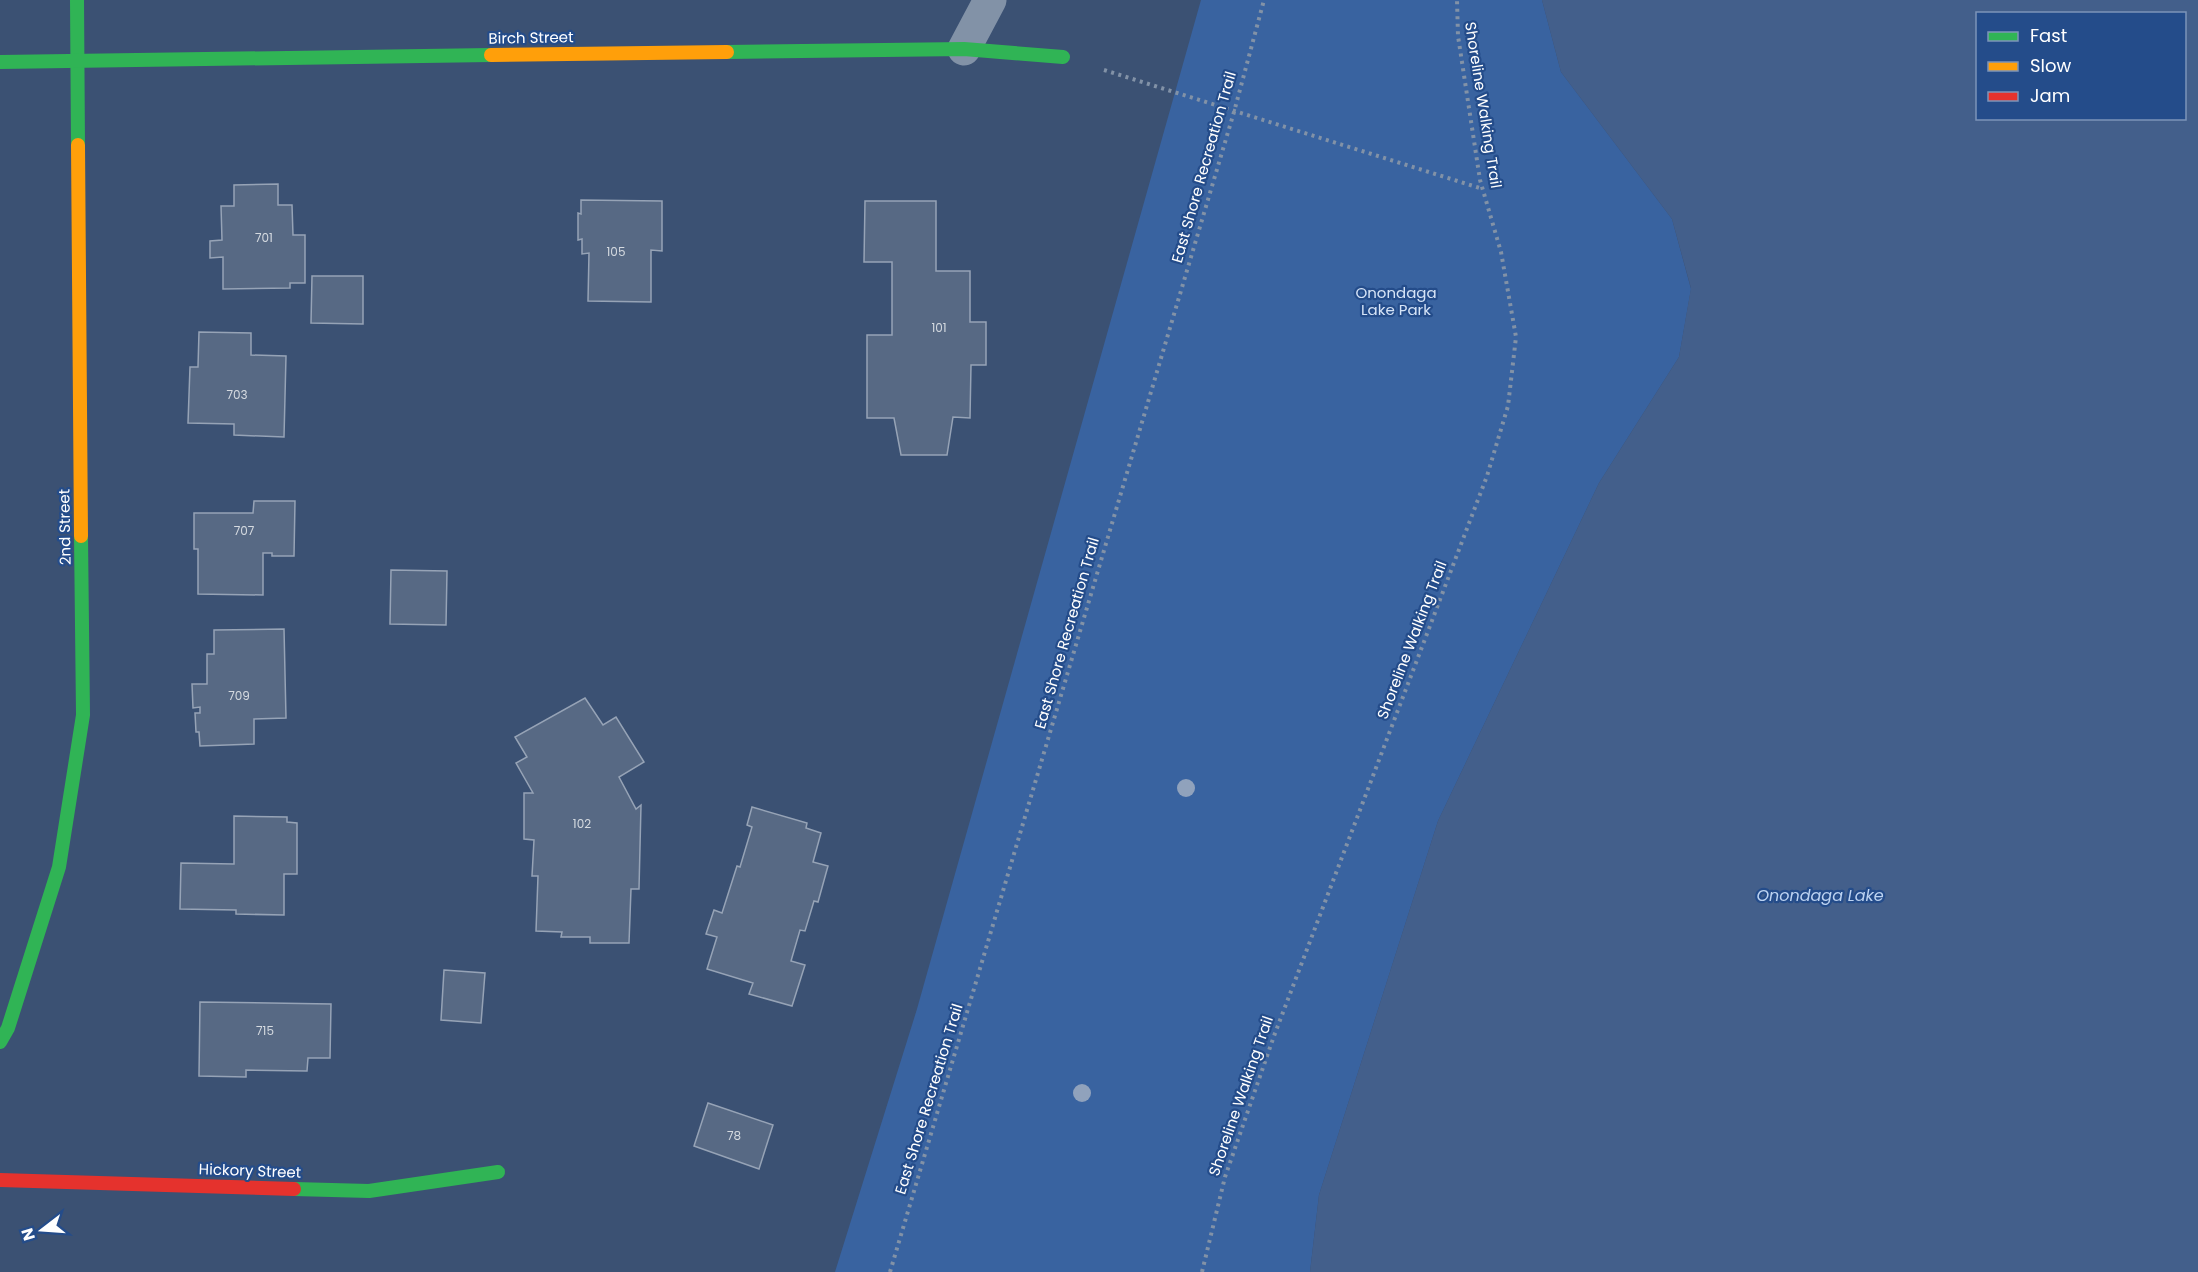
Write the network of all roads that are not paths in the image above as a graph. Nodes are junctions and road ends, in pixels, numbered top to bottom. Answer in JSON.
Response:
{"nodes":[{"id":1,"x":76,"y":0,"type":"edge"},
{"id":2,"x":990,"y":0,"type":"edge"},
{"id":3,"x":964,"y":49,"type":"junction"},
{"id":4,"x":1063,"y":57,"type":"road end"},
{"id":5,"x":0,"y":62,"type":"edge"},
{"id":6,"x":76,"y":62,"type":"junction"},
{"id":7,"x":0,"y":1042,"type":"edge"},
{"id":8,"x":498,"y":1172,"type":"dead end"},
{"id":9,"x":0,"y":1180,"type":"edge"}],
"edges":[{"from":1,"to":6,"type":"street","name":"2nd Street"},
{"from":2,"to":3,"type":"street"},
{"from":3,"to":4,"type":"street","name":"Birch Street"},
{"from":3,"to":6,"type":"street","name":"Birch Street"},
{"from":5,"to":6,"type":"street","name":"Birch Street"},
{"from":6,"to":7,"type":"street","name":"2nd Street"},
{"from":8,"to":9,"type":"street","name":"Hickory Street"}]}
